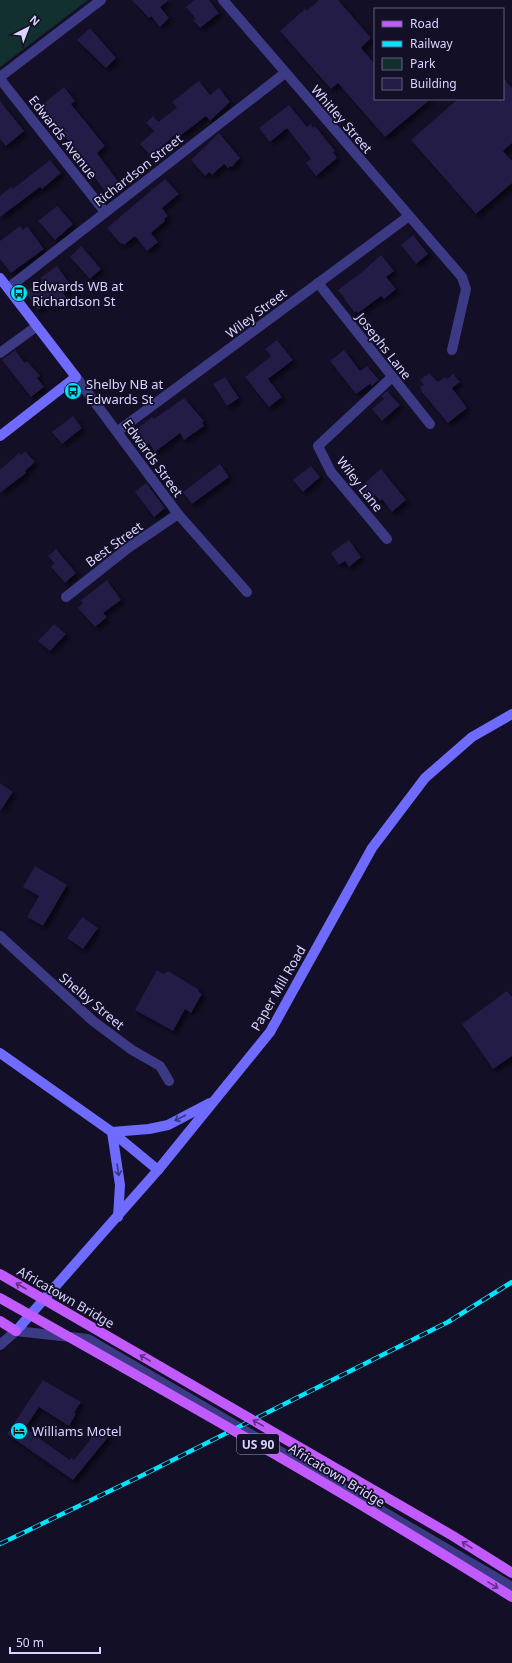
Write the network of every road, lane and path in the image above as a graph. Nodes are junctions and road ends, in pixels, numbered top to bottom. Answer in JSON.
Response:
{"nodes":[{"id":1,"x":101,"y":0,"type":"edge"},
{"id":2,"x":223,"y":0,"type":"edge"},
{"id":3,"x":285,"y":73,"type":"junction"},
{"id":4,"x":0,"y":78,"type":"edge"},
{"id":5,"x":105,"y":212,"type":"junction"},
{"id":6,"x":409,"y":216,"type":"junction"},
{"id":7,"x":0,"y":278,"type":"edge"},
{"id":8,"x":318,"y":283,"type":"junction"},
{"id":9,"x":8,"y":288,"type":"junction"},
{"id":10,"x":37,"y":326,"type":"junction"},
{"id":11,"x":452,"y":350,"type":"dead end"},
{"id":12,"x":0,"y":353,"type":"edge"},
{"id":13,"x":76,"y":377,"type":"junction"},
{"id":14,"x":392,"y":377,"type":"junction"},
{"id":15,"x":430,"y":424,"type":"dead end"},
{"id":16,"x":118,"y":432,"type":"junction"},
{"id":17,"x":0,"y":436,"type":"edge"},
{"id":18,"x":178,"y":514,"type":"junction"},
{"id":19,"x":387,"y":539,"type":"dead end"},
{"id":20,"x":247,"y":592,"type":"dead end"},
{"id":21,"x":66,"y":597,"type":"dead end"},
{"id":22,"x":512,"y":714,"type":"edge"},
{"id":23,"x":0,"y":936,"type":"edge"},
{"id":24,"x":0,"y":1053,"type":"edge"},
{"id":25,"x":169,"y":1081,"type":"dead end"},
{"id":26,"x":215,"y":1100,"type":"junction"},
{"id":27,"x":112,"y":1132,"type":"junction"},
{"id":28,"x":158,"y":1170,"type":"junction"},
{"id":29,"x":118,"y":1217,"type":"junction"},
{"id":30,"x":0,"y":1274,"type":"edge"},
{"id":31,"x":0,"y":1298,"type":"edge"},
{"id":32,"x":0,"y":1321,"type":"edge"},
{"id":33,"x":16,"y":1331,"type":"junction"},
{"id":34,"x":0,"y":1345,"type":"edge"},
{"id":35,"x":512,"y":1573,"type":"edge"},
{"id":36,"x":512,"y":1588,"type":"edge"},
{"id":37,"x":512,"y":1597,"type":"edge"}],
"edges":[{"from":1,"to":4,"type":"street"},
{"from":2,"to":3,"type":"street","name":"Whitley Street"},
{"from":3,"to":5,"type":"street","name":"Richardson Street"},
{"from":3,"to":6,"type":"street","name":"Whitley Street"},
{"from":4,"to":5,"type":"street","name":"Edwards Avenue"},
{"from":5,"to":9,"type":"street","name":"Richardson Street"},
{"from":6,"to":8,"type":"street","name":"Wiley Street"},
{"from":6,"to":11,"type":"street","name":"Whitley Street"},
{"from":7,"to":9,"type":"street","name":"Edwards Street"},
{"from":8,"to":14,"type":"street","name":"Josephs Lane"},
{"from":8,"to":16,"type":"street","name":"Wiley Street"},
{"from":9,"to":10,"type":"street","name":"Edwards Street"},
{"from":10,"to":12,"type":"street"},
{"from":10,"to":13,"type":"street","name":"Edwards Street"},
{"from":13,"to":16,"type":"street","name":"Edwards Street"},
{"from":13,"to":17,"type":"street"},
{"from":14,"to":15,"type":"street","name":"Josephs Lane"},
{"from":14,"to":19,"type":"street","name":"Wiley Lane"},
{"from":16,"to":18,"type":"street","name":"Edwards Street"},
{"from":18,"to":20,"type":"street","name":"Edwards Street"},
{"from":18,"to":21,"type":"street","name":"Best Street"},
{"from":22,"to":26,"type":"street","name":"Paper Mill Road"},
{"from":23,"to":25,"type":"street","name":"Shelby Street"},
{"from":24,"to":27,"type":"street"},
{"from":26,"to":27,"type":"street","one_way":true},
{"from":26,"to":28,"type":"street","name":"Paper Mill Road"},
{"from":27,"to":28,"type":"street"},
{"from":27,"to":29,"type":"street","one_way":true},
{"from":28,"to":29,"type":"street","name":"Paper Mill Road"},
{"from":29,"to":33,"type":"street","name":"Paper Mill Road"},
{"from":35,"to":30,"type":"main road","name":"Africatown Bridge","number":"US 90","one_way":true,"bridge":true},
{"from":31,"to":37,"type":"main road","name":"Africatown Bridge","number":"US 90","one_way":true,"bridge":true},
{"from":32,"to":33,"type":"main road"},
{"from":33,"to":34,"type":"street"},
{"from":33,"to":36,"type":"street"}]}
